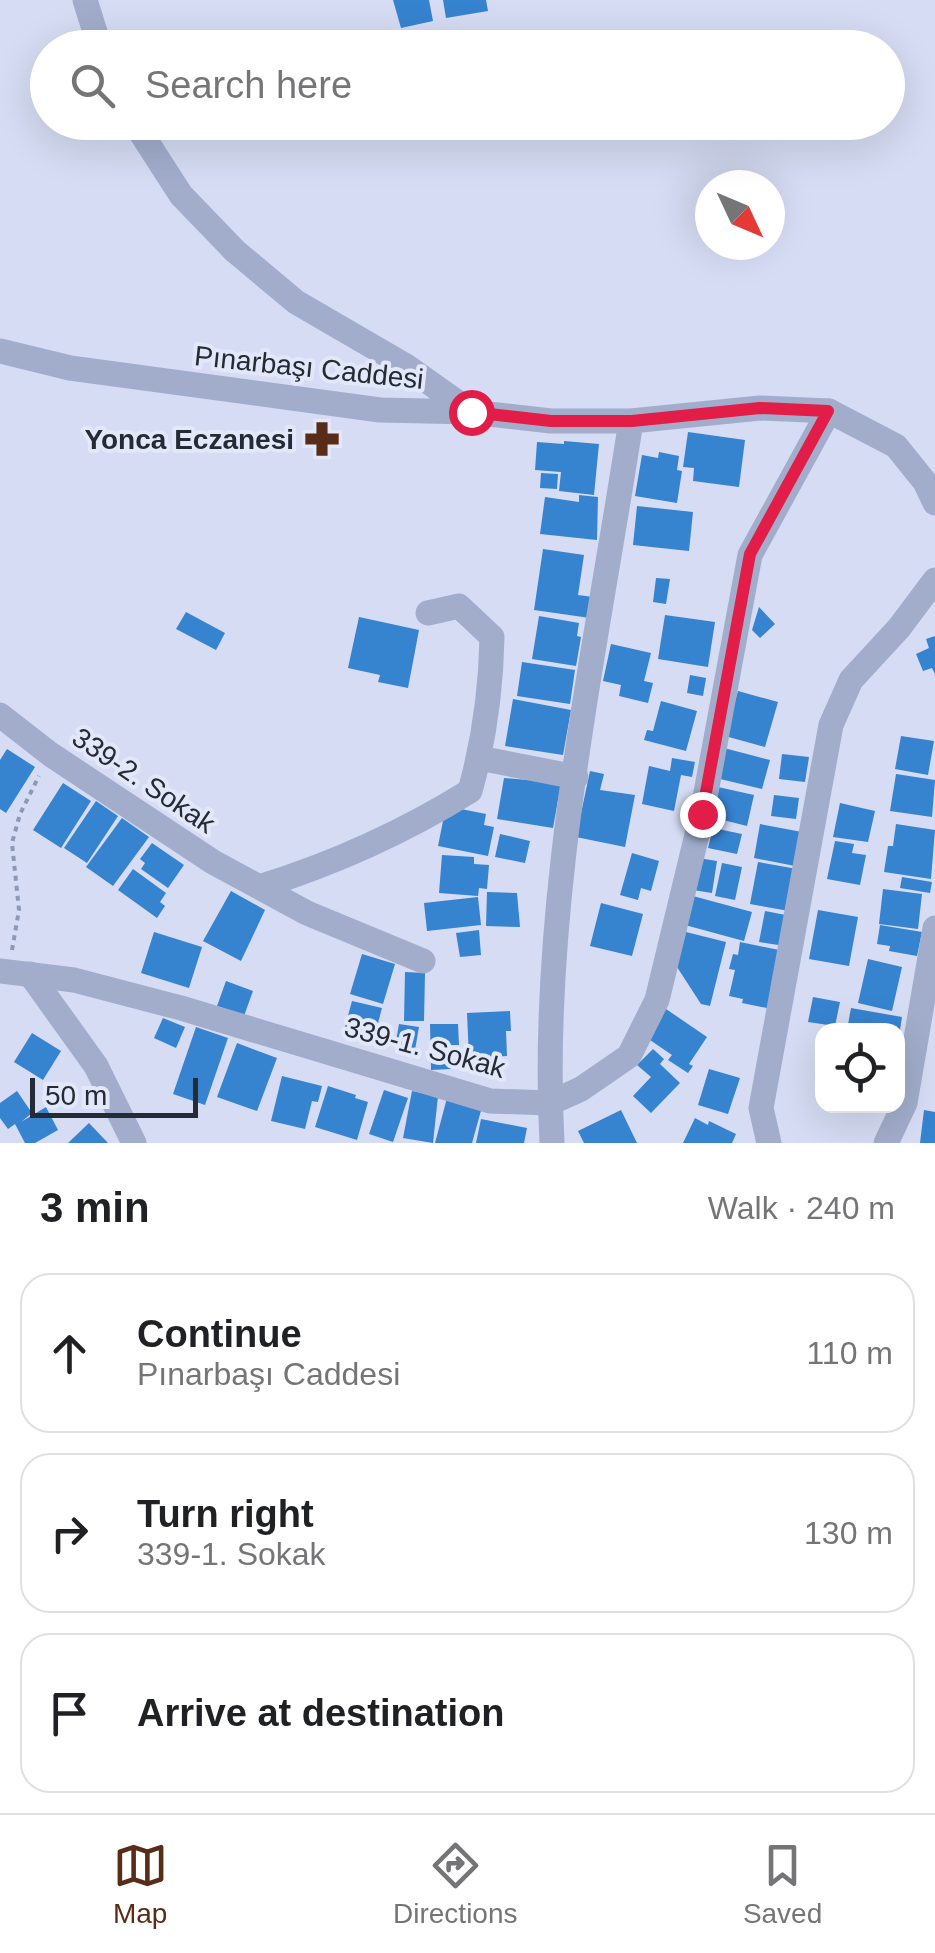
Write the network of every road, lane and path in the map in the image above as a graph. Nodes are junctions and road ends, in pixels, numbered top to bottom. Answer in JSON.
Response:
{"nodes":[{"id":1,"x":85,"y":0,"type":"edge"},
{"id":2,"x":94,"y":30,"type":"edge"},
{"id":3,"x":146,"y":140,"type":"edge"},
{"id":4,"x":0,"y":351,"type":"edge"},
{"id":5,"x":828,"y":411,"type":"junction"},
{"id":6,"x":471,"y":412,"type":"junction"},
{"id":7,"x":632,"y":421,"type":"junction"},
{"id":8,"x":935,"y":503,"type":"edge"},
{"id":9,"x":935,"y":580,"type":"edge"},
{"id":10,"x":428,"y":613,"type":"dead end"},
{"id":11,"x":0,"y":716,"type":"edge"},
{"id":12,"x":50,"y":754,"type":"junction"},
{"id":13,"x":480,"y":758,"type":"junction"},
{"id":14,"x":576,"y":778,"type":"junction"},
{"id":15,"x":259,"y":887,"type":"junction"},
{"id":16,"x":935,"y":928,"type":"edge"},
{"id":17,"x":423,"y":961,"type":"dead end"},
{"id":18,"x":13,"y":972,"type":"edge"},
{"id":19,"x":550,"y":1103,"type":"junction"},
{"id":20,"x":134,"y":1143,"type":"edge"},
{"id":21,"x":552,"y":1143,"type":"edge"},
{"id":22,"x":769,"y":1143,"type":"edge"},
{"id":23,"x":886,"y":1143,"type":"edge"}],
"edges":[{"from":1,"to":2,"type":"street"},
{"from":3,"to":6,"type":"street"},
{"from":4,"to":6,"type":"street","name":"Pınarbaşı Caddesi"},
{"from":5,"to":7,"type":"street","name":"Pınarbaşı Caddesi"},
{"from":5,"to":8,"type":"street","name":"Pınarbaşı Caddesi"},
{"from":5,"to":19,"type":"street","name":"339-1. Sokak"},
{"from":6,"to":7,"type":"street","name":"Pınarbaşı Caddesi"},
{"from":7,"to":14,"type":"street"},
{"from":9,"to":22,"type":"street"},
{"from":10,"to":13,"type":"street"},
{"from":11,"to":12,"type":"street","name":"339-2. Sokak"},
{"from":12,"to":15,"type":"street","name":"339-2. Sokak"},
{"from":12,"to":18,"type":"path"},
{"from":13,"to":14,"type":"street"},
{"from":13,"to":15,"type":"street"},
{"from":14,"to":19,"type":"street"},
{"from":15,"to":17,"type":"street","name":"339-2. Sokak"},
{"from":16,"to":23,"type":"street"},
{"from":18,"to":19,"type":"street","name":"339-1. Sokak"},
{"from":18,"to":20,"type":"street"},
{"from":19,"to":21,"type":"street"}]}
